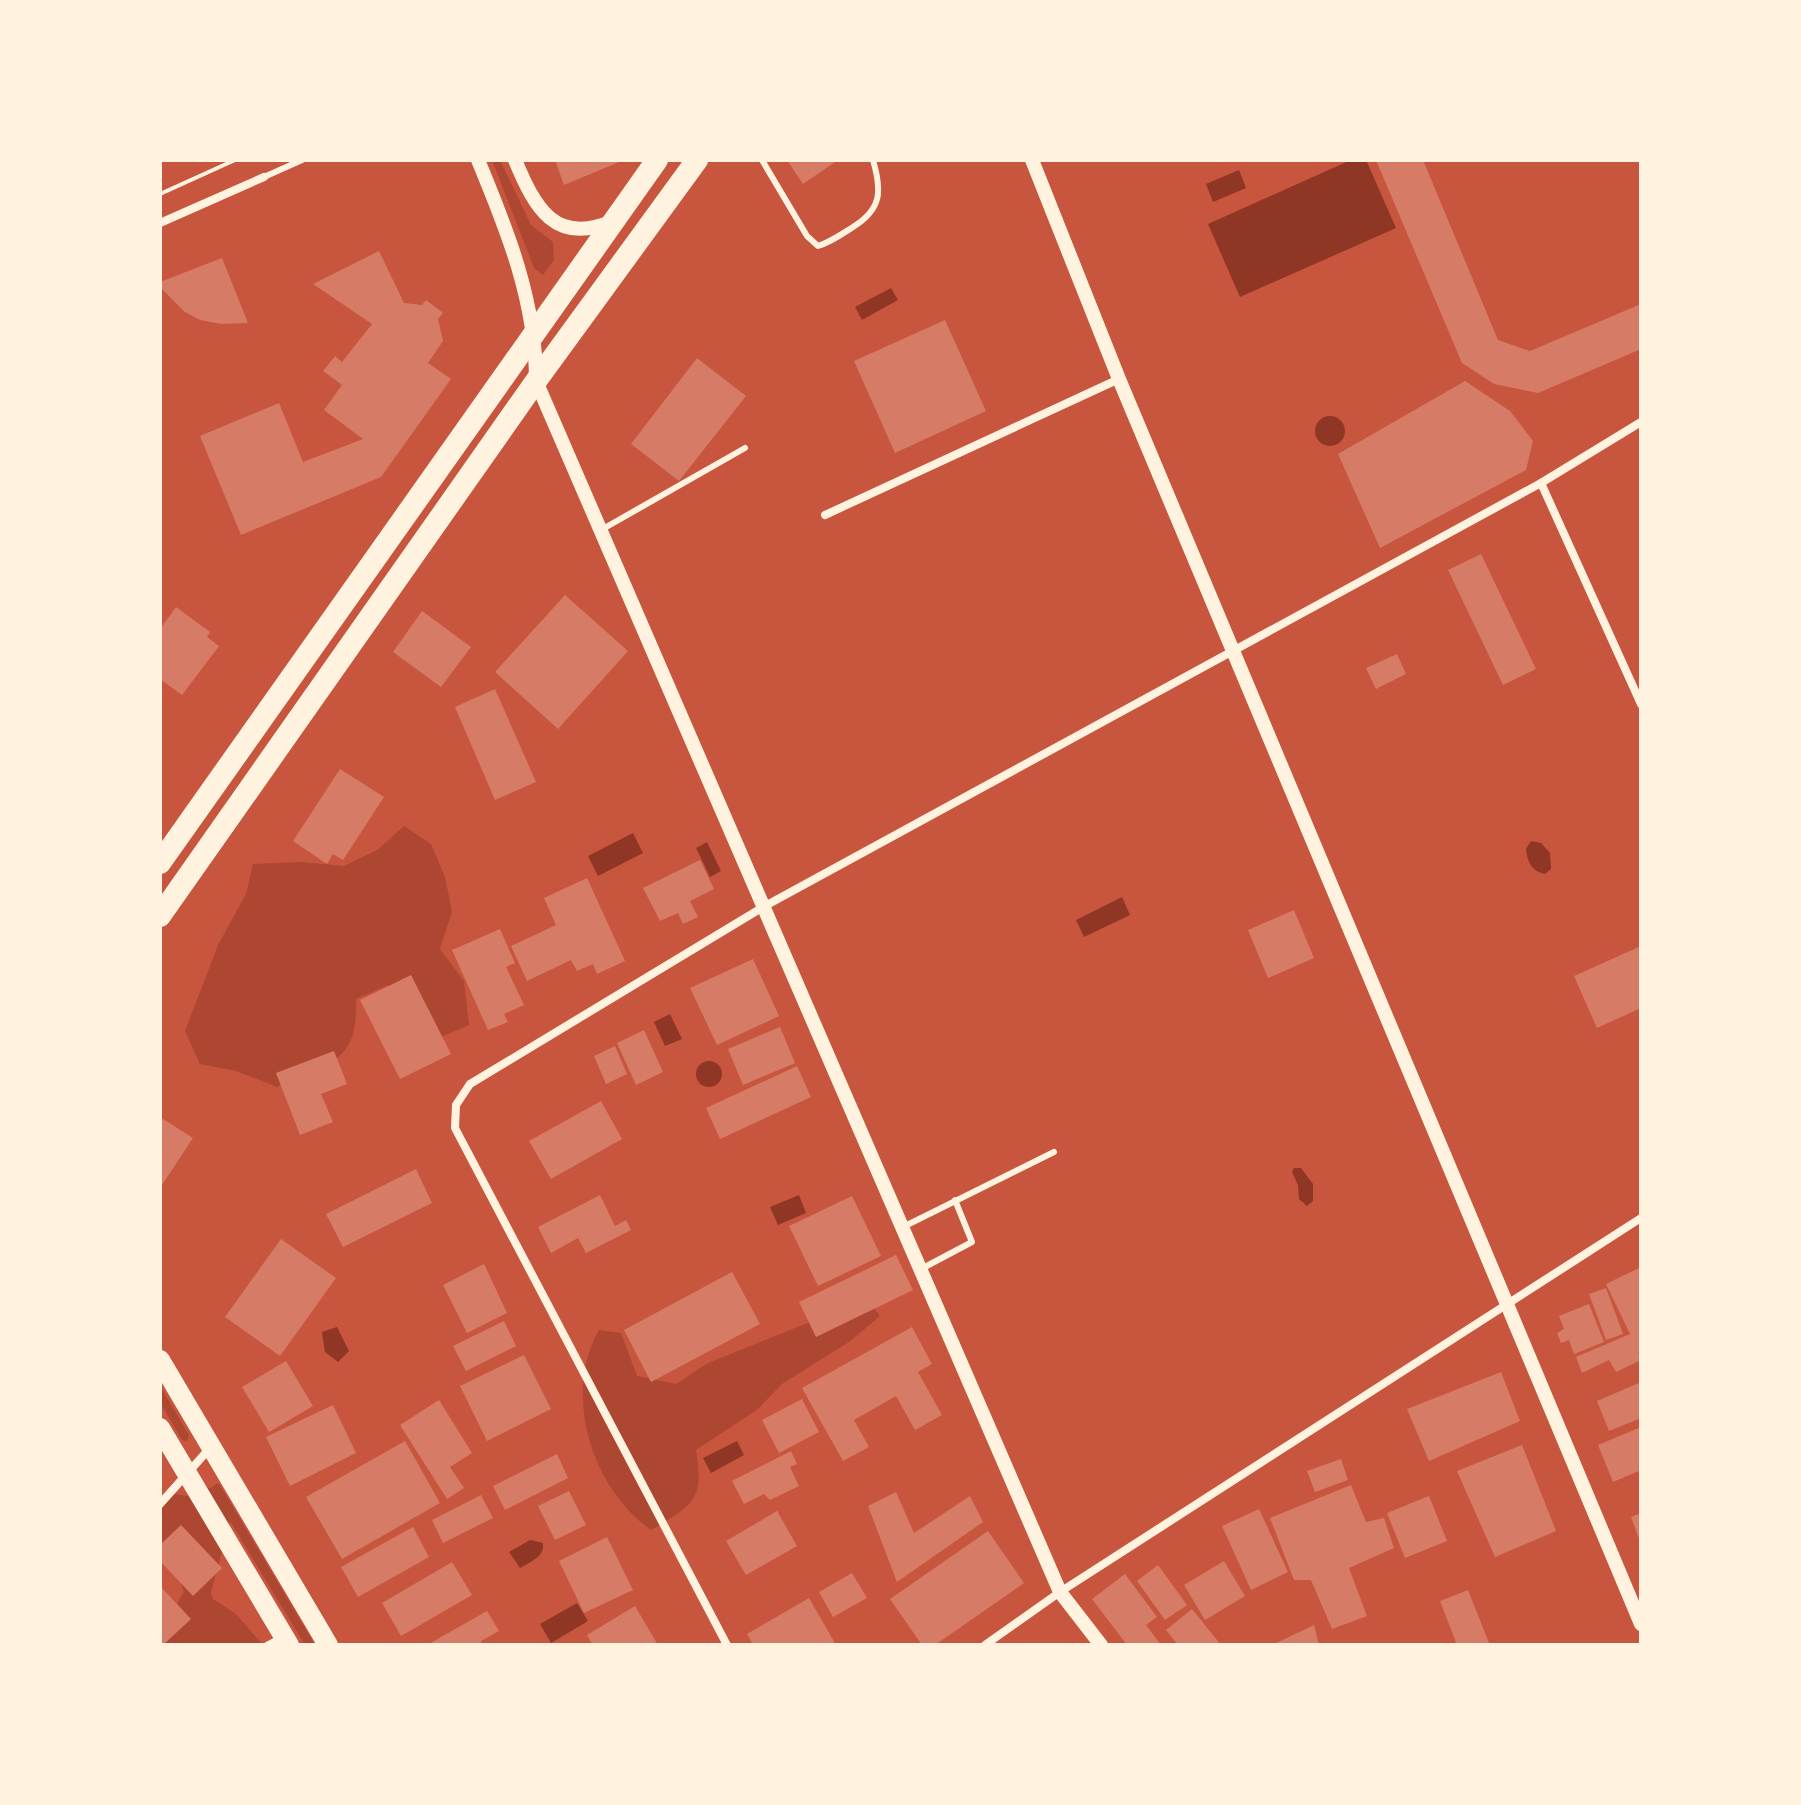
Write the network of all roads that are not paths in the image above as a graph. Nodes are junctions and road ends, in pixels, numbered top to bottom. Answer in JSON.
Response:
{"nodes":[{"id":1,"x":302,"y":160,"type":"edge"},
{"id":2,"x":478,"y":160,"type":"edge"},
{"id":3,"x":515,"y":160,"type":"edge"},
{"id":4,"x":657,"y":160,"type":"edge"},
{"id":5,"x":697,"y":160,"type":"edge"},
{"id":6,"x":762,"y":160,"type":"edge"},
{"id":7,"x":873,"y":160,"type":"edge"},
{"id":8,"x":1032,"y":160,"type":"edge"},
{"id":9,"x":264,"y":177,"type":"joint"},
{"id":10,"x":613,"y":221,"type":"junction"},
{"id":11,"x":160,"y":223,"type":"edge"},
{"id":12,"x":534,"y":330,"type":"junction"},
{"id":13,"x":1119,"y":379,"type":"junction"},
{"id":14,"x":536,"y":381,"type":"junction"},
{"id":15,"x":1641,"y":422,"type":"edge"},
{"id":16,"x":745,"y":448,"type":"dead end"},
{"id":17,"x":1541,"y":483,"type":"junction"},
{"id":18,"x":825,"y":515,"type":"dead end"},
{"id":19,"x":601,"y":530,"type":"junction"},
{"id":20,"x":1234,"y":651,"type":"junction"},
{"id":21,"x":1641,"y":704,"type":"edge"},
{"id":22,"x":160,"y":863,"type":"edge"},
{"id":23,"x":765,"y":906,"type":"junction"},
{"id":24,"x":160,"y":916,"type":"edge"},
{"id":25,"x":1054,"y":1152,"type":"dead end"},
{"id":26,"x":955,"y":1200,"type":"junction"},
{"id":27,"x":1641,"y":1218,"type":"edge"},
{"id":28,"x":903,"y":1227,"type":"junction"},
{"id":29,"x":921,"y":1269,"type":"junction"},
{"id":30,"x":1507,"y":1303,"type":"junction"},
{"id":31,"x":160,"y":1360,"type":"edge"},
{"id":32,"x":160,"y":1428,"type":"edge"},
{"id":33,"x":212,"y":1447,"type":"junction"},
{"id":34,"x":187,"y":1473,"type":"junction"},
{"id":35,"x":160,"y":1504,"type":"edge"},
{"id":36,"x":1060,"y":1592,"type":"junction"},
{"id":37,"x":1641,"y":1624,"type":"edge"},
{"id":38,"x":280,"y":1642,"type":"edge"},
{"id":39,"x":328,"y":1645,"type":"edge"},
{"id":40,"x":727,"y":1645,"type":"edge"},
{"id":41,"x":985,"y":1645,"type":"edge"},
{"id":42,"x":1101,"y":1645,"type":"edge"}],
"edges":[{"from":1,"to":9,"type":"lane"},
{"from":2,"to":12,"type":"street"},
{"from":3,"to":10,"type":"street"},
{"from":4,"to":10,"type":"highway"},
{"from":5,"to":14,"type":"highway"},
{"from":6,"to":7,"type":"lane"},
{"from":8,"to":13,"type":"street"},
{"from":9,"to":11,"type":"street"},
{"from":10,"to":12,"type":"highway"},
{"from":12,"to":14,"type":"street"},
{"from":12,"to":22,"type":"highway"},
{"from":13,"to":18,"type":"street"},
{"from":13,"to":20,"type":"street"},
{"from":14,"to":19,"type":"street"},
{"from":14,"to":24,"type":"highway"},
{"from":15,"to":17,"type":"street"},
{"from":16,"to":19,"type":"lane"},
{"from":17,"to":20,"type":"street"},
{"from":17,"to":21,"type":"street"},
{"from":19,"to":23,"type":"street"},
{"from":20,"to":23,"type":"street"},
{"from":20,"to":30,"type":"street"},
{"from":23,"to":28,"type":"street"},
{"from":23,"to":40,"type":"street"},
{"from":25,"to":26,"type":"lane"},
{"from":26,"to":28,"type":"lane"},
{"from":26,"to":29,"type":"lane"},
{"from":27,"to":30,"type":"street"},
{"from":28,"to":29,"type":"street"},
{"from":29,"to":36,"type":"street"},
{"from":30,"to":36,"type":"street"},
{"from":30,"to":37,"type":"street"},
{"from":31,"to":33,"type":"main road"},
{"from":32,"to":34,"type":"main road"},
{"from":33,"to":34,"type":"street"},
{"from":33,"to":39,"type":"main road"},
{"from":34,"to":35,"type":"street"},
{"from":34,"to":38,"type":"main road"},
{"from":36,"to":41,"type":"street"},
{"from":36,"to":42,"type":"street"}]}
